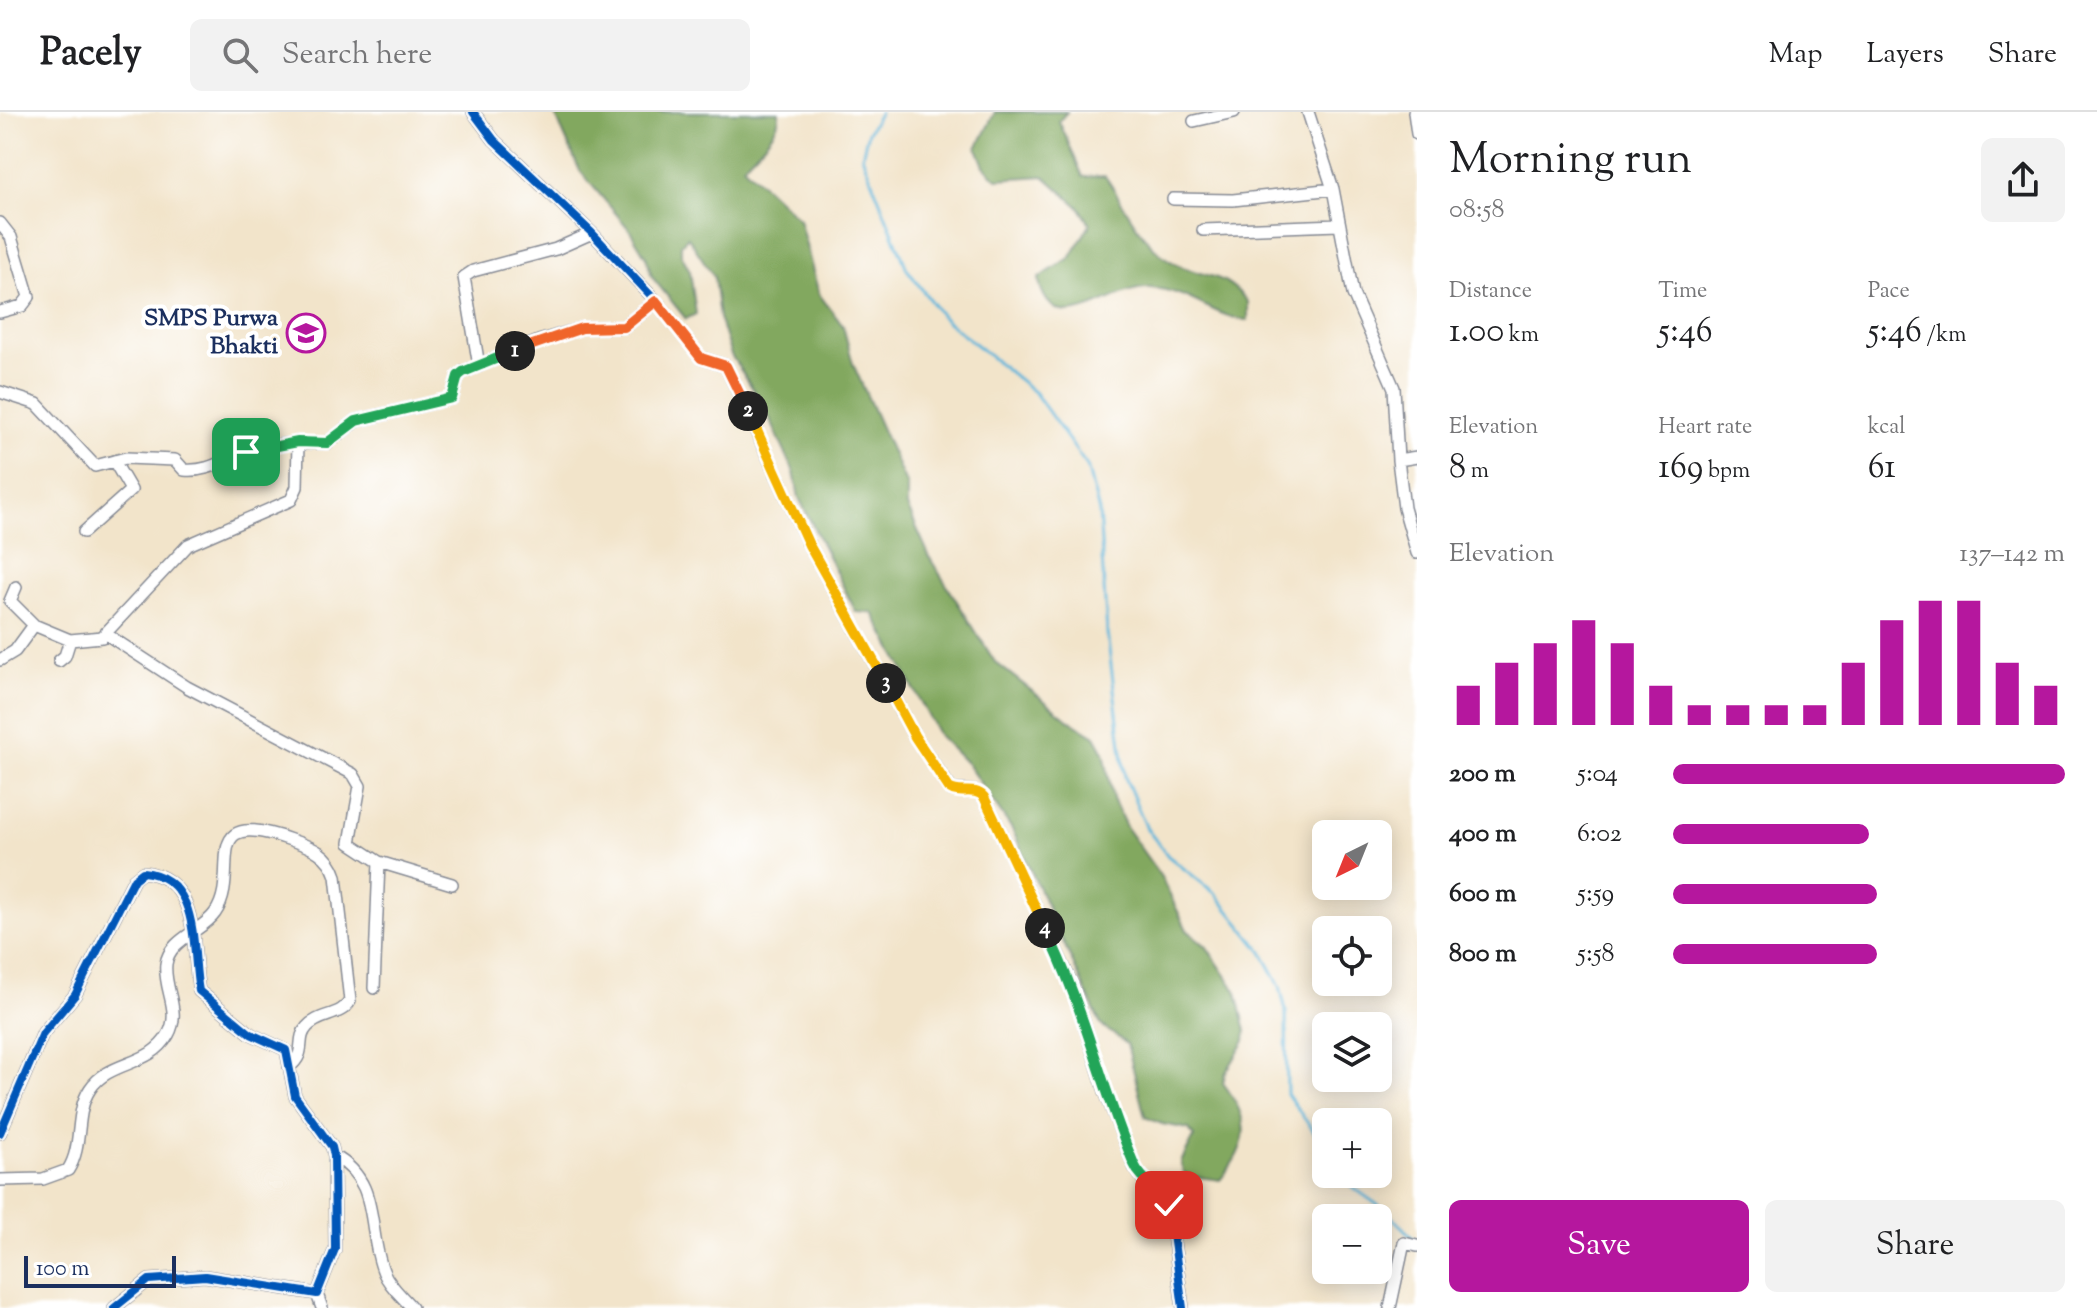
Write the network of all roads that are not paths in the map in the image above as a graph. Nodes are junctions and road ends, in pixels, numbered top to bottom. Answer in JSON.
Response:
{"nodes":[{"id":1,"x":473,"y":112,"type":"edge"},
{"id":2,"x":1234,"y":112,"type":"edge"},
{"id":3,"x":1308,"y":112,"type":"edge"},
{"id":4,"x":1414,"y":112,"type":"edge"},
{"id":5,"x":1194,"y":121,"type":"dead end"},
{"id":6,"x":1417,"y":134,"type":"edge"},
{"id":7,"x":1333,"y":189,"type":"junction"},
{"id":8,"x":1173,"y":199,"type":"dead end"},
{"id":9,"x":0,"y":223,"type":"edge"},
{"id":10,"x":1339,"y":225,"type":"junction"},
{"id":11,"x":1203,"y":230,"type":"dead end"},
{"id":12,"x":592,"y":233,"type":"junction"},
{"id":13,"x":656,"y":301,"type":"junction"},
{"id":14,"x":0,"y":312,"type":"edge"},
{"id":15,"x":479,"y":366,"type":"junction"},
{"id":16,"x":0,"y":392,"type":"edge"},
{"id":17,"x":298,"y":442,"type":"junction"},
{"id":18,"x":1417,"y":457,"type":"edge"},
{"id":19,"x":1398,"y":460,"type":"junction"},
{"id":20,"x":114,"y":461,"type":"junction"},
{"id":21,"x":84,"y":532,"type":"dead end"},
{"id":22,"x":1417,"y":553,"type":"edge"},
{"id":23,"x":16,"y":587,"type":"dead end"},
{"id":24,"x":34,"y":625,"type":"junction"},
{"id":25,"x":106,"y":634,"type":"junction"},
{"id":26,"x":70,"y":640,"type":"junction"},
{"id":27,"x":0,"y":660,"type":"edge"},
{"id":28,"x":59,"y":661,"type":"dead end"},
{"id":29,"x":379,"y":862,"type":"junction"},
{"id":30,"x":452,"y":884,"type":"dead end"},
{"id":31,"x":194,"y":930,"type":"junction"},
{"id":32,"x":374,"y":988,"type":"dead end"},
{"id":33,"x":289,"y":1067,"type":"junction"},
{"id":34,"x":0,"y":1133,"type":"edge"},
{"id":35,"x":334,"y":1156,"type":"junction"},
{"id":36,"x":0,"y":1180,"type":"edge"},
{"id":37,"x":1417,"y":1246,"type":"edge"},
{"id":38,"x":317,"y":1294,"type":"junction"},
{"id":39,"x":114,"y":1308,"type":"edge"},
{"id":40,"x":322,"y":1308,"type":"edge"},
{"id":41,"x":412,"y":1308,"type":"edge"},
{"id":42,"x":1183,"y":1308,"type":"edge"},
{"id":43,"x":1390,"y":1308,"type":"edge"}],
"edges":[{"from":1,"to":12,"type":"street"},
{"from":2,"to":5,"type":"street"},
{"from":3,"to":7,"type":"street"},
{"from":4,"to":6,"type":"street"},
{"from":7,"to":8,"type":"street"},
{"from":7,"to":10,"type":"street"},
{"from":9,"to":14,"type":"street"},
{"from":10,"to":11,"type":"street"},
{"from":10,"to":19,"type":"street"},
{"from":12,"to":13,"type":"street"},
{"from":12,"to":15,"type":"street"},
{"from":13,"to":15,"type":"street"},
{"from":13,"to":42,"type":"street"},
{"from":15,"to":17,"type":"street"},
{"from":16,"to":20,"type":"street"},
{"from":17,"to":20,"type":"street"},
{"from":17,"to":25,"type":"street"},
{"from":18,"to":19,"type":"street"},
{"from":19,"to":22,"type":"street"},
{"from":20,"to":21,"type":"street"},
{"from":23,"to":24,"type":"street"},
{"from":24,"to":26,"type":"street"},
{"from":24,"to":27,"type":"street"},
{"from":25,"to":26,"type":"street"},
{"from":25,"to":29,"type":"street"},
{"from":26,"to":28,"type":"street"},
{"from":29,"to":30,"type":"street"},
{"from":29,"to":32,"type":"street"},
{"from":31,"to":33,"type":"street"},
{"from":31,"to":33,"type":"street"},
{"from":31,"to":34,"type":"street"},
{"from":31,"to":36,"type":"street"},
{"from":33,"to":35,"type":"street"},
{"from":35,"to":38,"type":"street"},
{"from":35,"to":41,"type":"street"},
{"from":37,"to":43,"type":"street"},
{"from":38,"to":39,"type":"street"},
{"from":38,"to":40,"type":"street"}]}
